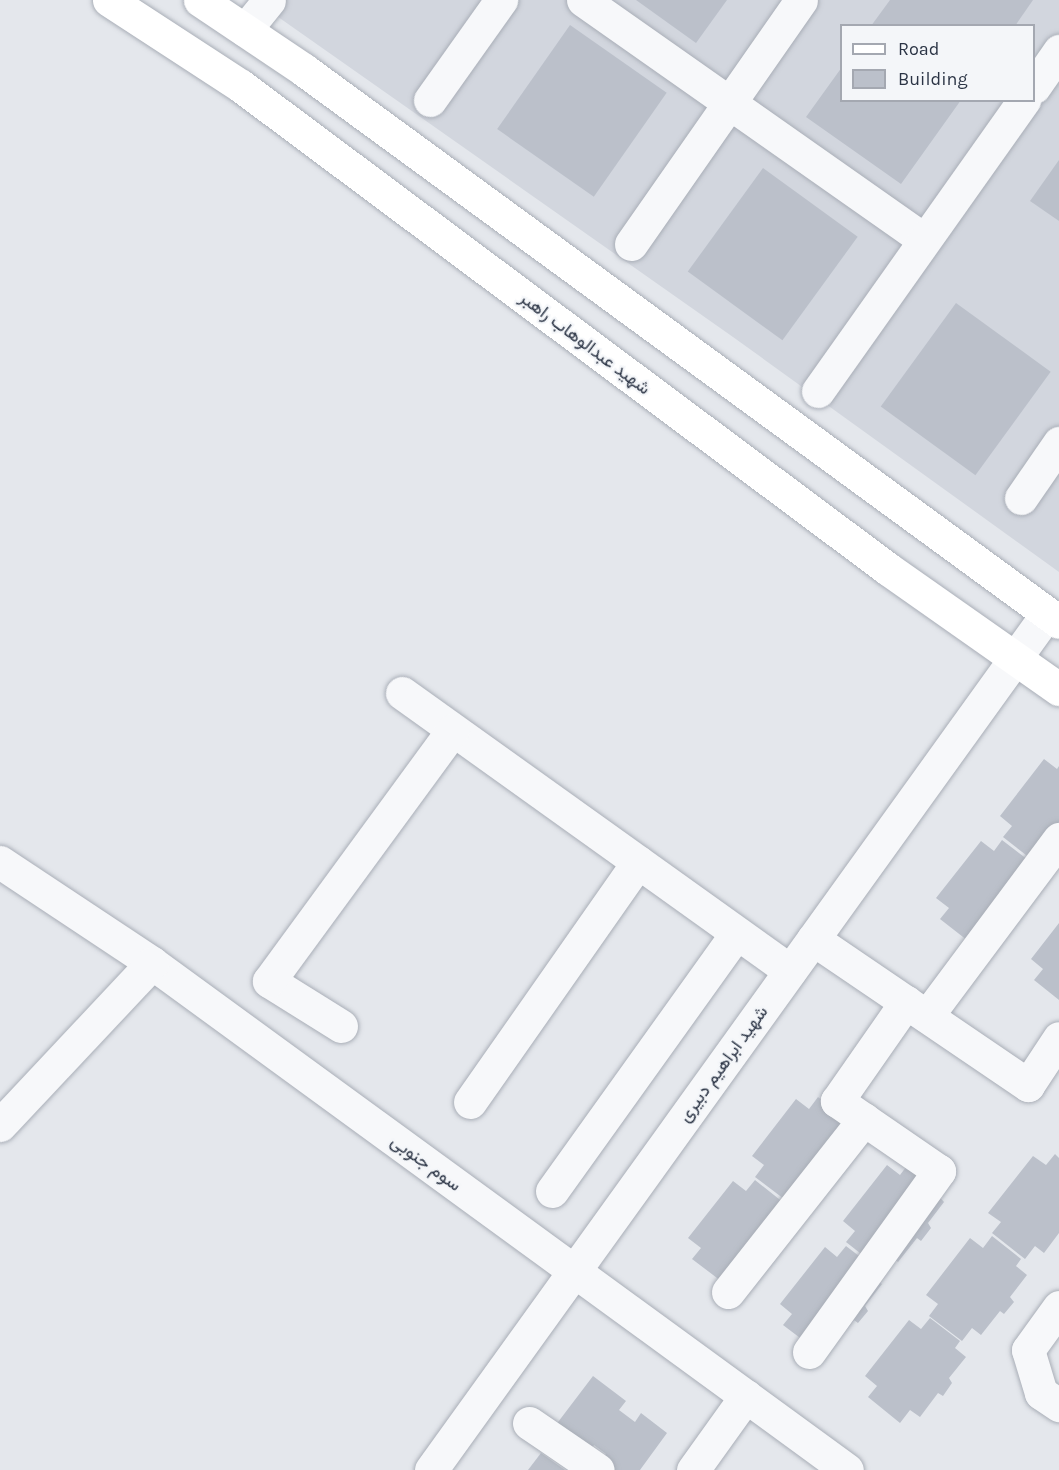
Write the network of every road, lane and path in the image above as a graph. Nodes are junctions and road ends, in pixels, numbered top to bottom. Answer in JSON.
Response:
{"nodes":[{"id":1,"x":109,"y":0,"type":"edge"},
{"id":2,"x":200,"y":0,"type":"edge"},
{"id":3,"x":269,"y":0,"type":"edge"},
{"id":4,"x":501,"y":0,"type":"edge"},
{"id":5,"x":584,"y":0,"type":"edge"},
{"id":6,"x":801,"y":0,"type":"edge"},
{"id":7,"x":245,"y":30,"type":"junction"},
{"id":8,"x":1059,"y":51,"type":"edge"},
{"id":9,"x":1035,"y":86,"type":"edge"},
{"id":10,"x":430,"y":100,"type":"dead end"},
{"id":11,"x":729,"y":100,"type":"junction"},
{"id":12,"x":1023,"y":102,"type":"edge"},
{"id":13,"x":924,"y":240,"type":"junction"},
{"id":14,"x":632,"y":244,"type":"dead end"},
{"id":15,"x":818,"y":391,"type":"dead end"},
{"id":16,"x":1059,"y":443,"type":"edge"},
{"id":17,"x":1021,"y":498,"type":"dead end"},
{"id":18,"x":1053,"y":618,"type":"edge"},
{"id":19,"x":1014,"y":658,"type":"junction"},
{"id":20,"x":1059,"y":689,"type":"edge"},
{"id":21,"x":402,"y":693,"type":"dead end"},
{"id":22,"x":453,"y":730,"type":"junction"},
{"id":23,"x":1059,"y":839,"type":"edge"},
{"id":24,"x":0,"y":862,"type":"edge"},
{"id":25,"x":638,"y":862,"type":"junction"},
{"id":26,"x":737,"y":933,"type":"junction"},
{"id":27,"x":813,"y":939,"type":"junction"},
{"id":28,"x":152,"y":963,"type":"junction"},
{"id":29,"x":790,"y":971,"type":"junction"},
{"id":30,"x":916,"y":1009,"type":"junction"},
{"id":31,"x":341,"y":1026,"type":"dead end"},
{"id":32,"x":1059,"y":1038,"type":"edge"},
{"id":33,"x":470,"y":1102,"type":"dead end"},
{"id":34,"x":864,"y":1119,"type":"junction"},
{"id":35,"x":0,"y":1125,"type":"edge"},
{"id":36,"x":552,"y":1191,"type":"dead end"},
{"id":37,"x":576,"y":1271,"type":"junction"},
{"id":38,"x":728,"y":1292,"type":"dead end"},
{"id":39,"x":1059,"y":1307,"type":"edge"},
{"id":40,"x":809,"y":1352,"type":"dead end"},
{"id":41,"x":746,"y":1396,"type":"junction"},
{"id":42,"x":1059,"y":1405,"type":"edge"},
{"id":43,"x":529,"y":1423,"type":"dead end"},
{"id":44,"x":431,"y":1470,"type":"edge"},
{"id":45,"x":598,"y":1470,"type":"edge"},
{"id":46,"x":693,"y":1470,"type":"edge"},
{"id":47,"x":847,"y":1470,"type":"edge"}],
"edges":[{"from":1,"to":19,"type":"main road","name":"شهید عبدالوهاب راهبر"},
{"from":2,"to":7,"type":"main road"},
{"from":3,"to":7,"type":"street"},
{"from":4,"to":10,"type":"street"},
{"from":5,"to":11,"type":"street"},
{"from":6,"to":11,"type":"street"},
{"from":7,"to":18,"type":"main road"},
{"from":8,"to":9,"type":"street"},
{"from":11,"to":13,"type":"street"},
{"from":11,"to":14,"type":"street"},
{"from":12,"to":13,"type":"street"},
{"from":13,"to":15,"type":"street"},
{"from":16,"to":17,"type":"street"},
{"from":18,"to":19,"type":"street","name":"شهید ابراهیم دبیری"},
{"from":19,"to":20,"type":"main road","name":"شهید عبدالوهاب راهبر"},
{"from":19,"to":27,"type":"street","name":"شهید ابراهیم دبیری"},
{"from":21,"to":22,"type":"street"},
{"from":22,"to":25,"type":"street"},
{"from":22,"to":31,"type":"street"},
{"from":23,"to":30,"type":"street"},
{"from":24,"to":28,"type":"street","name":"سوم جنوبی"},
{"from":25,"to":26,"type":"street"},
{"from":25,"to":33,"type":"street"},
{"from":26,"to":29,"type":"street"},
{"from":26,"to":36,"type":"street"},
{"from":27,"to":29,"type":"street","name":"شهید ابراهیم دبیری"},
{"from":27,"to":30,"type":"street"},
{"from":28,"to":35,"type":"street"},
{"from":28,"to":37,"type":"street","name":"سوم جنوبی"},
{"from":29,"to":37,"type":"street","name":"شهید ابراهیم دبیری"},
{"from":30,"to":32,"type":"street"},
{"from":30,"to":34,"type":"street"},
{"from":34,"to":38,"type":"street"},
{"from":34,"to":40,"type":"street"},
{"from":37,"to":41,"type":"street","name":"سوم جنوبی"},
{"from":37,"to":44,"type":"street","name":"شهید ابراهیم دبیری"},
{"from":39,"to":42,"type":"street"},
{"from":41,"to":46,"type":"street"},
{"from":41,"to":47,"type":"street","name":"سوم جنوبی"},
{"from":43,"to":45,"type":"street"}]}
